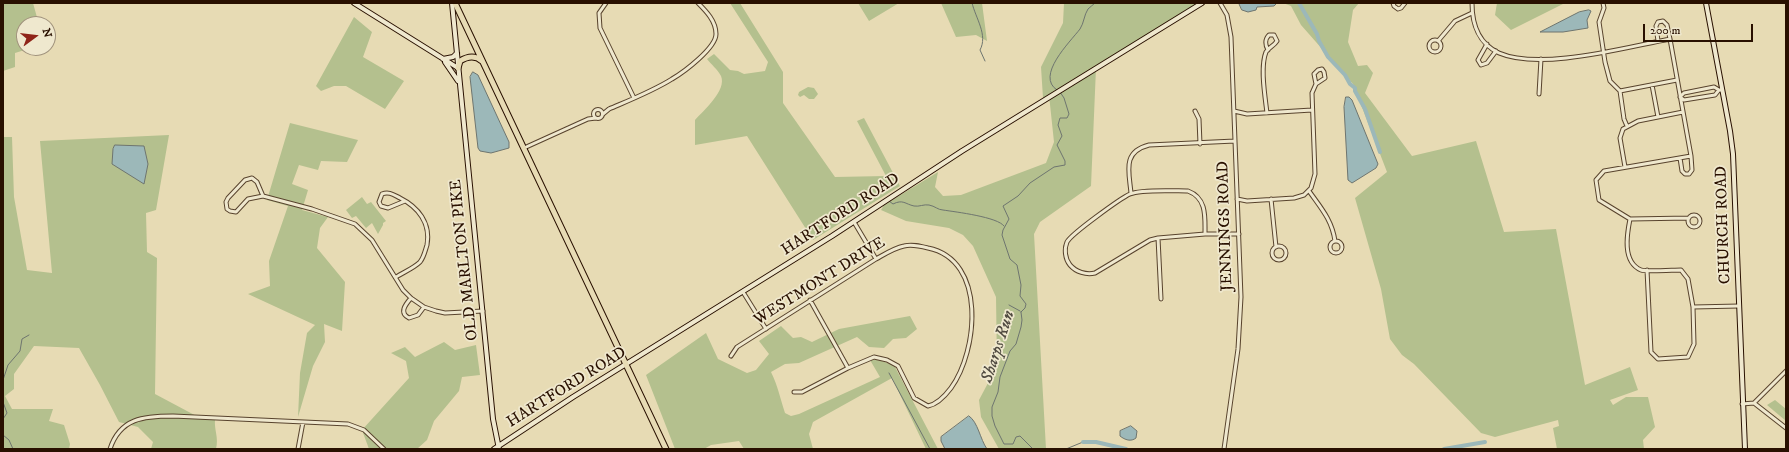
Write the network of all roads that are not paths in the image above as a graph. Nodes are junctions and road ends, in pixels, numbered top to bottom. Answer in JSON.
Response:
{"nodes":[{"id":1,"x":354,"y":3,"type":"edge"},
{"id":2,"x":452,"y":3,"type":"edge"},
{"id":3,"x":455,"y":3,"type":"edge"},
{"id":4,"x":606,"y":3,"type":"edge"},
{"id":5,"x":698,"y":3,"type":"edge"},
{"id":6,"x":1202,"y":3,"type":"edge"},
{"id":7,"x":1220,"y":3,"type":"edge"},
{"id":8,"x":1393,"y":3,"type":"edge"},
{"id":9,"x":1405,"y":3,"type":"edge"},
{"id":10,"x":1472,"y":3,"type":"edge"},
{"id":11,"x":1603,"y":3,"type":"edge"},
{"id":12,"x":1706,"y":3,"type":"edge"},
{"id":13,"x":1472,"y":13,"type":"junction"},
{"id":14,"x":1670,"y":39,"type":"junction"},
{"id":15,"x":1438,"y":41,"type":"dead end"},
{"id":16,"x":1658,"y":41,"type":"junction"},
{"id":17,"x":1487,"y":44,"type":"junction"},
{"id":18,"x":1268,"y":50,"type":"junction"},
{"id":19,"x":1496,"y":51,"type":"junction"},
{"id":20,"x":1603,"y":52,"type":"junction"},
{"id":21,"x":457,"y":53,"type":"junction"},
{"id":22,"x":442,"y":59,"type":"junction"},
{"id":23,"x":1541,"y":59,"type":"junction"},
{"id":24,"x":484,"y":64,"type":"junction"},
{"id":25,"x":458,"y":68,"type":"junction"},
{"id":26,"x":1677,"y":80,"type":"junction"},
{"id":27,"x":1316,"y":84,"type":"junction"},
{"id":28,"x":1652,"y":85,"type":"junction"},
{"id":29,"x":460,"y":87,"type":"junction"},
{"id":30,"x":1720,"y":90,"type":"junction"},
{"id":31,"x":1620,"y":91,"type":"junction"},
{"id":32,"x":1539,"y":94,"type":"dead end"},
{"id":33,"x":1680,"y":97,"type":"junction"},
{"id":34,"x":634,"y":98,"type":"junction"},
{"id":35,"x":609,"y":109,"type":"junction"},
{"id":36,"x":600,"y":110,"type":"junction"},
{"id":37,"x":1312,"y":110,"type":"junction"},
{"id":38,"x":1195,"y":111,"type":"dead end"},
{"id":39,"x":1234,"y":111,"type":"junction"},
{"id":40,"x":1683,"y":112,"type":"junction"},
{"id":41,"x":1266,"y":113,"type":"junction"},
{"id":42,"x":594,"y":114,"type":"junction"},
{"id":43,"x":603,"y":114,"type":"junction"},
{"id":44,"x":1658,"y":117,"type":"junction"},
{"id":45,"x":596,"y":118,"type":"junction"},
{"id":46,"x":588,"y":119,"type":"junction"},
{"id":47,"x":1627,"y":126,"type":"junction"},
{"id":48,"x":1235,"y":141,"type":"junction"},
{"id":49,"x":1200,"y":144,"type":"junction"},
{"id":50,"x":524,"y":148,"type":"junction"},
{"id":51,"x":1691,"y":156,"type":"junction"},
{"id":52,"x":1680,"y":158,"type":"junction"},
{"id":53,"x":1625,"y":167,"type":"junction"},
{"id":54,"x":1309,"y":191,"type":"junction"},
{"id":55,"x":1131,"y":193,"type":"junction"},
{"id":56,"x":263,"y":196,"type":"junction"},
{"id":57,"x":1237,"y":199,"type":"junction"},
{"id":58,"x":1271,"y":199,"type":"junction"},
{"id":59,"x":405,"y":201,"type":"junction"},
{"id":60,"x":1689,"y":218,"type":"dead end"},
{"id":61,"x":1630,"y":219,"type":"junction"},
{"id":62,"x":854,"y":222,"type":"junction"},
{"id":63,"x":1206,"y":234,"type":"junction"},
{"id":64,"x":1239,"y":234,"type":"junction"},
{"id":65,"x":1158,"y":238,"type":"junction"},
{"id":66,"x":1335,"y":241,"type":"dead end"},
{"id":67,"x":1276,"y":247,"type":"junction"},
{"id":68,"x":876,"y":259,"type":"junction"},
{"id":69,"x":1647,"y":270,"type":"junction"},
{"id":70,"x":396,"y":277,"type":"junction"},
{"id":71,"x":743,"y":292,"type":"junction"},
{"id":72,"x":410,"y":298,"type":"junction"},
{"id":73,"x":1161,"y":299,"type":"dead end"},
{"id":74,"x":810,"y":300,"type":"junction"},
{"id":75,"x":1739,"y":306,"type":"junction"},
{"id":76,"x":424,"y":307,"type":"junction"},
{"id":77,"x":1693,"y":308,"type":"junction"},
{"id":78,"x":483,"y":311,"type":"junction"},
{"id":79,"x":766,"y":329,"type":"junction"},
{"id":80,"x":731,"y":356,"type":"dead end"},
{"id":81,"x":626,"y":365,"type":"junction"},
{"id":82,"x":848,"y":368,"type":"junction"},
{"id":83,"x":1786,"y":371,"type":"edge"},
{"id":84,"x":794,"y":392,"type":"dead end"},
{"id":85,"x":1754,"y":403,"type":"junction"},
{"id":86,"x":1742,"y":404,"type":"junction"},
{"id":87,"x":303,"y":422,"type":"junction"},
{"id":88,"x":1786,"y":428,"type":"edge"},
{"id":89,"x":497,"y":448,"type":"edge"},
{"id":90,"x":110,"y":449,"type":"edge"},
{"id":91,"x":298,"y":449,"type":"edge"},
{"id":92,"x":384,"y":449,"type":"edge"},
{"id":93,"x":666,"y":449,"type":"edge"},
{"id":94,"x":1224,"y":449,"type":"edge"},
{"id":95,"x":1745,"y":449,"type":"edge"}],
"edges":[{"from":1,"to":22,"type":"street"},
{"from":2,"to":21,"type":"street","name":"OLD MARLTON PIKE"},
{"from":3,"to":24,"type":"highway"},
{"from":4,"to":34,"type":"street"},
{"from":5,"to":34,"type":"street"},
{"from":6,"to":62,"type":"street","name":"HARTFORD ROAD"},
{"from":7,"to":39,"type":"street","name":"JENNINGS ROAD"},
{"from":8,"to":9,"type":"street"},
{"from":10,"to":13,"type":"street"},
{"from":11,"to":20,"type":"street"},
{"from":12,"to":30,"type":"street","name":"CHURCH ROAD"},
{"from":13,"to":15,"type":"street"},
{"from":13,"to":17,"type":"street"},
{"from":14,"to":16,"type":"street"},
{"from":14,"to":16,"type":"street"},
{"from":14,"to":26,"type":"street"},
{"from":16,"to":20,"type":"street"},
{"from":17,"to":19,"type":"street"},
{"from":17,"to":19,"type":"street"},
{"from":18,"to":18,"type":"street"},
{"from":18,"to":41,"type":"street"},
{"from":19,"to":23,"type":"street"},
{"from":20,"to":23,"type":"street"},
{"from":20,"to":31,"type":"street"},
{"from":21,"to":22,"type":"street"},
{"from":21,"to":25,"type":"street","name":"OLD MARLTON PIKE"},
{"from":22,"to":25,"type":"street"},
{"from":22,"to":29,"type":"street"},
{"from":23,"to":32,"type":"street"},
{"from":24,"to":25,"type":"highway"},
{"from":24,"to":50,"type":"highway"},
{"from":25,"to":29,"type":"street","name":"OLD MARLTON PIKE"},
{"from":26,"to":28,"type":"street"},
{"from":26,"to":33,"type":"street"},
{"from":27,"to":27,"type":"street"},
{"from":27,"to":37,"type":"street"},
{"from":28,"to":31,"type":"street"},
{"from":28,"to":44,"type":"street"},
{"from":29,"to":78,"type":"street","name":"OLD MARLTON PIKE"},
{"from":30,"to":33,"type":"street"},
{"from":30,"to":33,"type":"street"},
{"from":30,"to":75,"type":"street","name":"CHURCH ROAD"},
{"from":31,"to":47,"type":"street"},
{"from":33,"to":40,"type":"street"},
{"from":34,"to":35,"type":"street"},
{"from":35,"to":36,"type":"street"},
{"from":35,"to":43,"type":"street"},
{"from":36,"to":42,"type":"street"},
{"from":36,"to":43,"type":"street"},
{"from":37,"to":41,"type":"street"},
{"from":37,"to":54,"type":"street"},
{"from":38,"to":49,"type":"street"},
{"from":39,"to":41,"type":"street"},
{"from":39,"to":48,"type":"street","name":"JENNINGS ROAD"},
{"from":40,"to":44,"type":"street"},
{"from":40,"to":51,"type":"street"},
{"from":42,"to":45,"type":"street"},
{"from":42,"to":46,"type":"street"},
{"from":43,"to":45,"type":"street"},
{"from":44,"to":47,"type":"street"},
{"from":45,"to":46,"type":"street"},
{"from":46,"to":50,"type":"street"},
{"from":47,"to":53,"type":"street"},
{"from":48,"to":49,"type":"street"},
{"from":48,"to":57,"type":"street","name":"JENNINGS ROAD"},
{"from":49,"to":55,"type":"street"},
{"from":50,"to":81,"type":"highway"},
{"from":51,"to":52,"type":"street"},
{"from":51,"to":52,"type":"street"},
{"from":52,"to":53,"type":"street"},
{"from":53,"to":61,"type":"street"},
{"from":54,"to":58,"type":"street"},
{"from":54,"to":66,"type":"street"},
{"from":55,"to":63,"type":"street"},
{"from":55,"to":65,"type":"street"},
{"from":56,"to":56,"type":"street"},
{"from":56,"to":70,"type":"street"},
{"from":57,"to":58,"type":"street"},
{"from":57,"to":64,"type":"street","name":"JENNINGS ROAD"},
{"from":58,"to":67,"type":"street"},
{"from":59,"to":59,"type":"street"},
{"from":59,"to":70,"type":"street"},
{"from":60,"to":61,"type":"street"},
{"from":61,"to":69,"type":"street"},
{"from":62,"to":68,"type":"street"},
{"from":62,"to":71,"type":"street","name":"HARTFORD ROAD"},
{"from":63,"to":64,"type":"street"},
{"from":63,"to":65,"type":"street"},
{"from":64,"to":94,"type":"street","name":"JENNINGS ROAD"},
{"from":65,"to":73,"type":"street"},
{"from":67,"to":67,"type":"street"},
{"from":68,"to":74,"type":"street","name":"WESTMONT DRIVE"},
{"from":68,"to":82,"type":"street","name":"WESTMONT DRIVE"},
{"from":69,"to":77,"type":"street"},
{"from":69,"to":77,"type":"street"},
{"from":70,"to":72,"type":"street"},
{"from":71,"to":79,"type":"street"},
{"from":71,"to":81,"type":"street","name":"HARTFORD ROAD"},
{"from":72,"to":76,"type":"street"},
{"from":72,"to":76,"type":"street"},
{"from":74,"to":79,"type":"street","name":"WESTMONT DRIVE"},
{"from":74,"to":82,"type":"street"},
{"from":75,"to":77,"type":"street"},
{"from":75,"to":86,"type":"street","name":"CHURCH ROAD"},
{"from":76,"to":78,"type":"street"},
{"from":78,"to":89,"type":"street","name":"OLD MARLTON PIKE"},
{"from":79,"to":80,"type":"street","name":"WESTMONT DRIVE"},
{"from":81,"to":89,"type":"street","name":"HARTFORD ROAD"},
{"from":81,"to":93,"type":"highway"},
{"from":82,"to":84,"type":"street","name":"WESTMONT DRIVE"},
{"from":83,"to":85,"type":"street"},
{"from":85,"to":86,"type":"street"},
{"from":85,"to":88,"type":"street"},
{"from":86,"to":95,"type":"street","name":"CHURCH ROAD"},
{"from":87,"to":90,"type":"street"},
{"from":87,"to":91,"type":"street"},
{"from":87,"to":92,"type":"street"}]}
